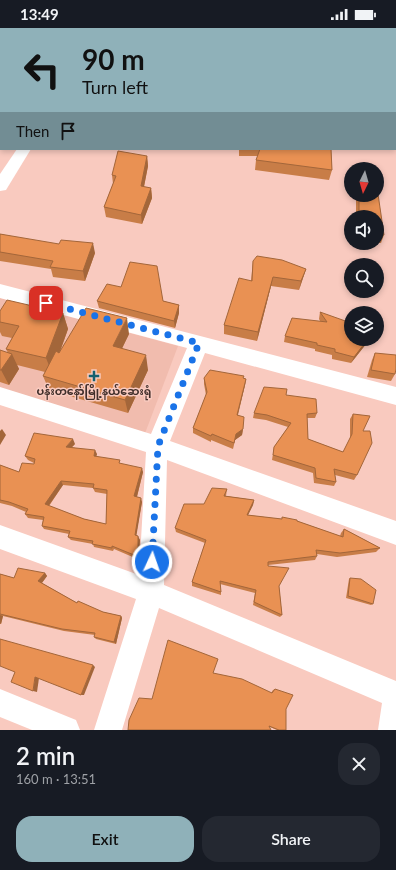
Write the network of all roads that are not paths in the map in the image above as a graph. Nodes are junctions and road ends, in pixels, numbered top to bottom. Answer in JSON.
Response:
{"nodes":[{"id":1,"x":23,"y":150,"type":"edge"},
{"id":2,"x":0,"y":186,"type":"edge"},
{"id":3,"x":0,"y":291,"type":"edge"},
{"id":4,"x":199,"y":343,"type":"junction"},
{"id":5,"x":0,"y":396,"type":"edge"},
{"id":6,"x":396,"y":396,"type":"edge"},
{"id":7,"x":158,"y":446,"type":"junction"},
{"id":8,"x":396,"y":533,"type":"edge"},
{"id":9,"x":0,"y":537,"type":"edge"},
{"id":10,"x":151,"y":592,"type":"junction"},
{"id":11,"x":396,"y":696,"type":"edge"},
{"id":12,"x":0,"y":703,"type":"edge"},
{"id":13,"x":66,"y":730,"type":"edge"},
{"id":14,"x":108,"y":730,"type":"edge"},
{"id":15,"x":392,"y":730,"type":"edge"}],
"edges":[{"from":1,"to":2,"type":"street"},
{"from":3,"to":4,"type":"street"},
{"from":4,"to":6,"type":"street"},
{"from":4,"to":7,"type":"street"},
{"from":5,"to":7,"type":"street"},
{"from":7,"to":8,"type":"street"},
{"from":7,"to":10,"type":"street"},
{"from":9,"to":10,"type":"street"},
{"from":10,"to":11,"type":"street"},
{"from":10,"to":14,"type":"street"},
{"from":11,"to":15,"type":"street"},
{"from":12,"to":13,"type":"street"}]}
